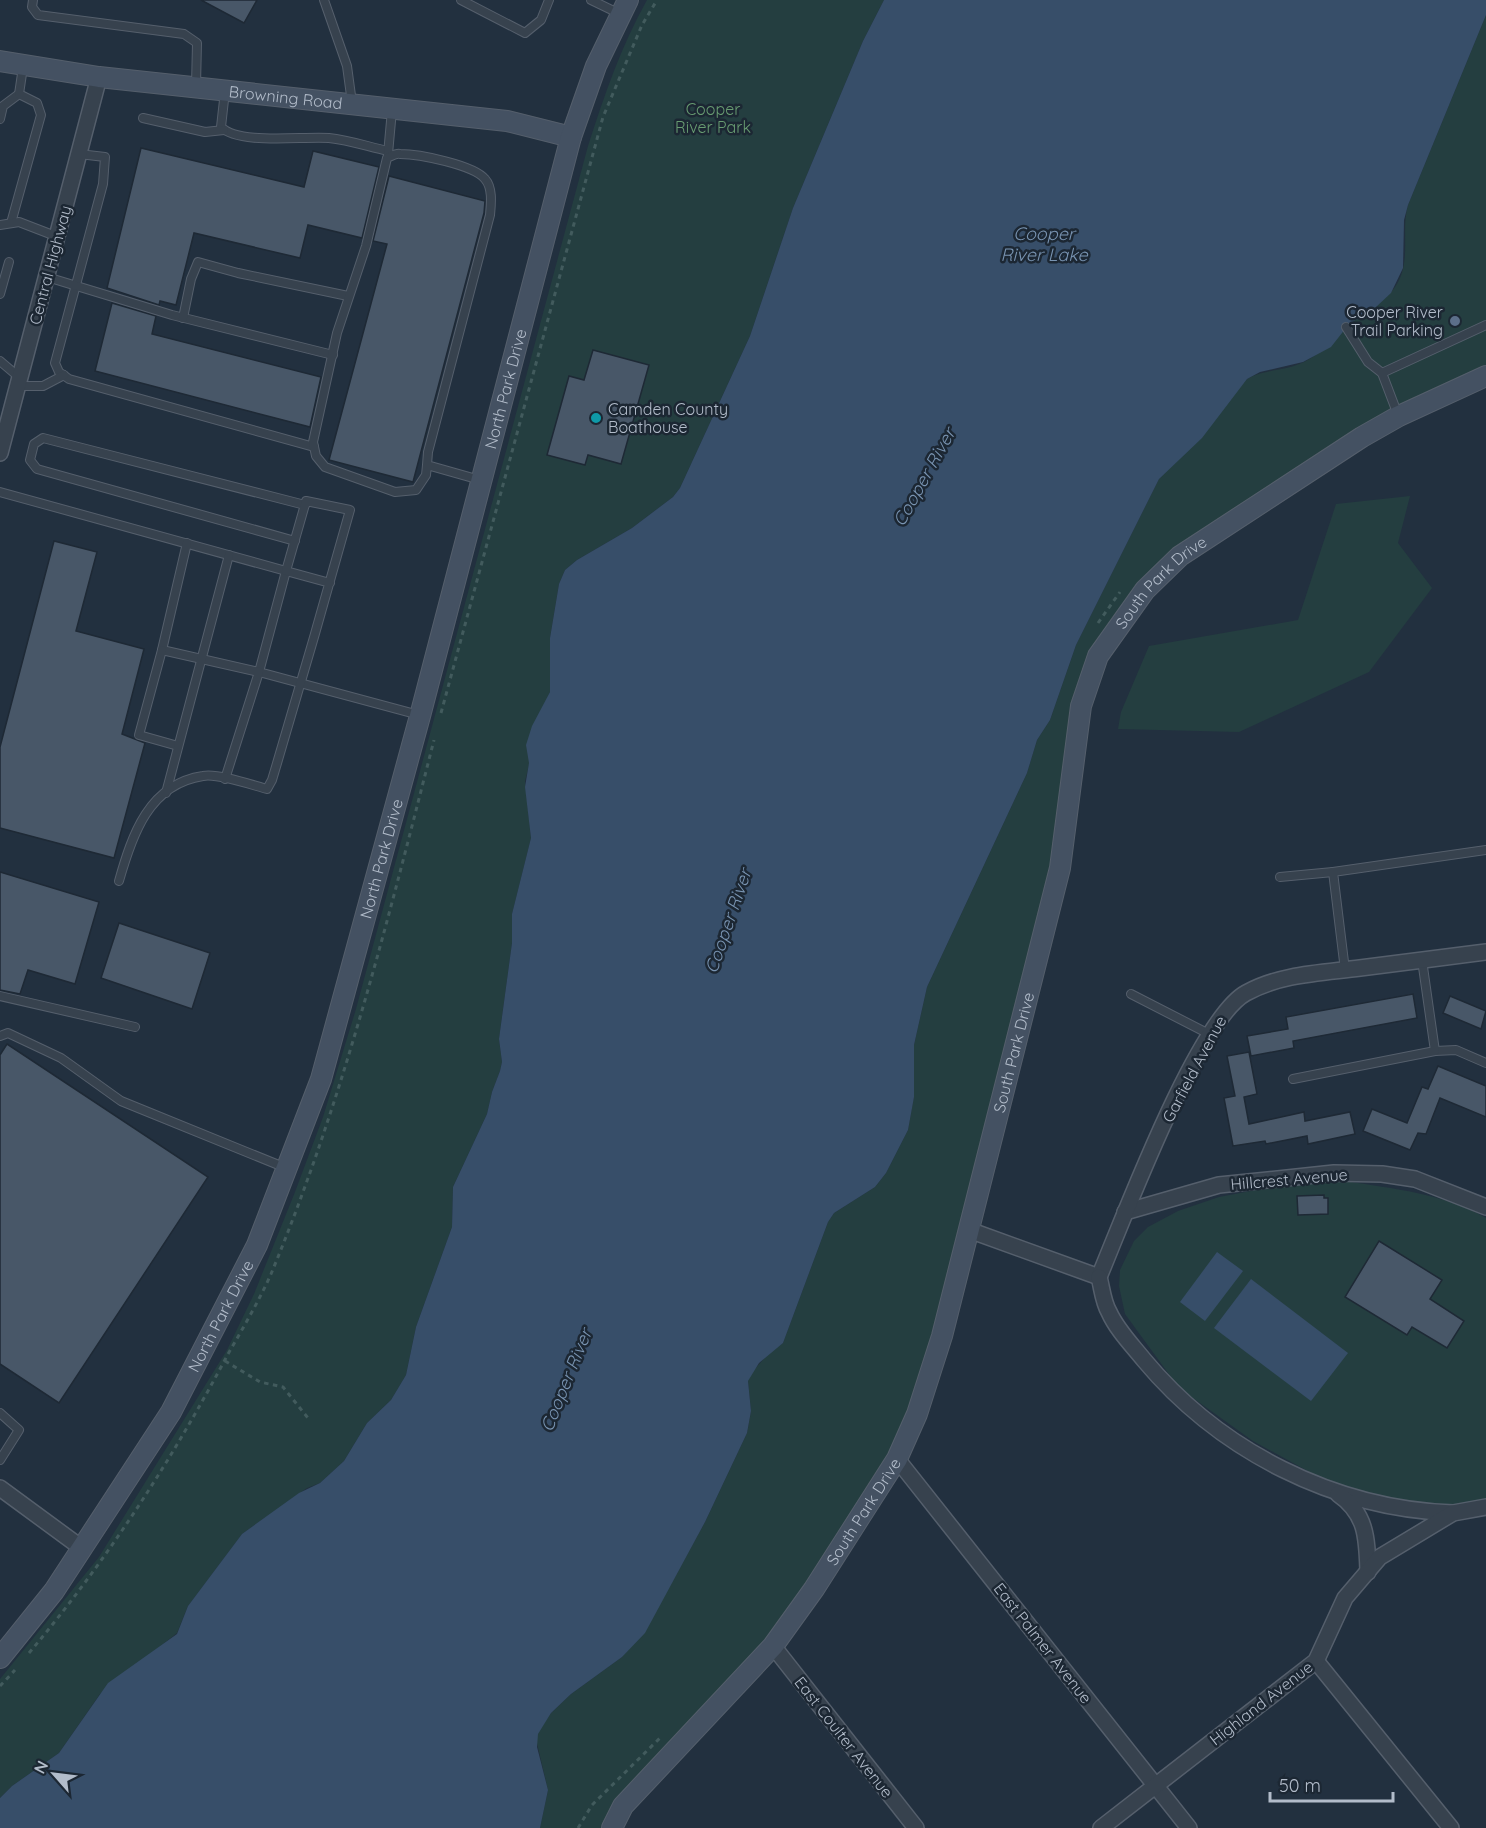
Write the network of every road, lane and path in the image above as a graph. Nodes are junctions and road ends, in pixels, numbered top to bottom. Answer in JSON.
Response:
{"nodes":[{"id":1,"x":33,"y":0,"type":"edge"},
{"id":2,"x":324,"y":0,"type":"edge"},
{"id":3,"x":461,"y":0,"type":"edge"},
{"id":4,"x":549,"y":0,"type":"edge"},
{"id":5,"x":591,"y":0,"type":"edge"},
{"id":6,"x":624,"y":7,"type":"edge"},
{"id":7,"x":0,"y":61,"type":"edge"},
{"id":8,"x":23,"y":65,"type":"junction"},
{"id":9,"x":99,"y":77,"type":"junction"},
{"id":10,"x":196,"y":87,"type":"junction"},
{"id":11,"x":225,"y":90,"type":"junction"},
{"id":12,"x":19,"y":94,"type":"junction"},
{"id":13,"x":351,"y":103,"type":"junction"},
{"id":14,"x":392,"y":110,"type":"junction"},
{"id":15,"x":143,"y":118,"type":"dead end"},
{"id":16,"x":0,"y":119,"type":"edge"},
{"id":17,"x":224,"y":130,"type":"junction"},
{"id":18,"x":571,"y":137,"type":"junction"},
{"id":19,"x":79,"y":154,"type":"junction"},
{"id":20,"x":388,"y":155,"type":"junction"},
{"id":21,"x":11,"y":223,"type":"junction"},
{"id":22,"x":0,"y":225,"type":"edge"},
{"id":23,"x":58,"y":237,"type":"junction"},
{"id":24,"x":9,"y":262,"type":"dead end"},
{"id":25,"x":47,"y":277,"type":"junction"},
{"id":26,"x":74,"y":285,"type":"junction"},
{"id":27,"x":0,"y":294,"type":"edge"},
{"id":28,"x":348,"y":296,"type":"junction"},
{"id":29,"x":183,"y":318,"type":"junction"},
{"id":30,"x":1486,"y":325,"type":"edge"},
{"id":31,"x":1347,"y":327,"type":"dead end"},
{"id":32,"x":333,"y":355,"type":"junction"},
{"id":33,"x":0,"y":361,"type":"edge"},
{"id":34,"x":1382,"y":373,"type":"junction"},
{"id":35,"x":64,"y":375,"type":"junction"},
{"id":36,"x":1486,"y":376,"type":"edge"},
{"id":37,"x":19,"y":382,"type":"junction"},
{"id":38,"x":1398,"y":416,"type":"junction"},
{"id":39,"x":314,"y":447,"type":"junction"},
{"id":40,"x":0,"y":453,"type":"edge"},
{"id":41,"x":427,"y":465,"type":"junction"},
{"id":42,"x":480,"y":480,"type":"junction"},
{"id":43,"x":0,"y":492,"type":"edge"},
{"id":44,"x":305,"y":505,"type":"junction"},
{"id":45,"x":295,"y":541,"type":"junction"},
{"id":46,"x":187,"y":543,"type":"junction"},
{"id":47,"x":229,"y":555,"type":"junction"},
{"id":48,"x":286,"y":571,"type":"junction"},
{"id":49,"x":330,"y":583,"type":"junction"},
{"id":50,"x":162,"y":650,"type":"junction"},
{"id":51,"x":201,"y":659,"type":"junction"},
{"id":52,"x":259,"y":672,"type":"junction"},
{"id":53,"x":302,"y":683,"type":"junction"},
{"id":54,"x":420,"y":716,"type":"junction"},
{"id":55,"x":178,"y":747,"type":"junction"},
{"id":56,"x":225,"y":779,"type":"junction"},
{"id":57,"x":166,"y":793,"type":"junction"},
{"id":58,"x":1486,"y":850,"type":"edge"},
{"id":59,"x":1333,"y":872,"type":"junction"},
{"id":60,"x":1280,"y":877,"type":"dead end"},
{"id":61,"x":119,"y":881,"type":"dead end"},
{"id":62,"x":1486,"y":952,"type":"edge"},
{"id":63,"x":1422,"y":960,"type":"junction"},
{"id":64,"x":1345,"y":970,"type":"junction"},
{"id":65,"x":1131,"y":994,"type":"dead end"},
{"id":66,"x":0,"y":996,"type":"edge"},
{"id":67,"x":135,"y":1027,"type":"dead end"},
{"id":68,"x":1209,"y":1034,"type":"junction"},
{"id":69,"x":0,"y":1036,"type":"edge"},
{"id":70,"x":1435,"y":1051,"type":"junction"},
{"id":71,"x":1486,"y":1063,"type":"edge"},
{"id":72,"x":1293,"y":1078,"type":"dead end"},
{"id":73,"x":287,"y":1168,"type":"junction"},
{"id":74,"x":1486,"y":1208,"type":"edge"},
{"id":75,"x":1125,"y":1212,"type":"junction"},
{"id":76,"x":969,"y":1230,"type":"junction"},
{"id":77,"x":1100,"y":1277,"type":"junction"},
{"id":78,"x":225,"y":1361,"type":"dead end"},
{"id":79,"x":0,"y":1413,"type":"edge"},
{"id":80,"x":308,"y":1418,"type":"dead end"},
{"id":81,"x":897,"y":1459,"type":"junction"},
{"id":82,"x":0,"y":1460,"type":"edge"},
{"id":83,"x":0,"y":1488,"type":"edge"},
{"id":84,"x":1333,"y":1491,"type":"junction"},
{"id":85,"x":1486,"y":1507,"type":"edge"},
{"id":86,"x":1453,"y":1513,"type":"junction"},
{"id":87,"x":83,"y":1549,"type":"junction"},
{"id":88,"x":1368,"y":1572,"type":"junction"},
{"id":89,"x":773,"y":1646,"type":"junction"},
{"id":90,"x":0,"y":1658,"type":"edge"},
{"id":91,"x":1316,"y":1661,"type":"junction"},
{"id":92,"x":1155,"y":1785,"type":"junction"},
{"id":93,"x":612,"y":1828,"type":"edge"},
{"id":94,"x":916,"y":1828,"type":"edge"},
{"id":95,"x":1101,"y":1828,"type":"edge"},
{"id":96,"x":1189,"y":1828,"type":"edge"},
{"id":97,"x":1451,"y":1828,"type":"edge"}],
"edges":[{"from":1,"to":10,"type":"lane"},
{"from":2,"to":13,"type":"lane"},
{"from":3,"to":4,"type":"lane"},
{"from":5,"to":6,"type":"lane"},
{"from":6,"to":18,"type":"street","name":"North Park Drive"},
{"from":7,"to":8,"type":"street","name":"Browning Road"},
{"from":8,"to":9,"type":"street","name":"Browning Road"},
{"from":8,"to":12,"type":"lane"},
{"from":9,"to":10,"type":"street","name":"Browning Road"},
{"from":9,"to":19,"type":"street","name":"Central Highway"},
{"from":10,"to":11,"type":"street","name":"Browning Road"},
{"from":11,"to":13,"type":"street","name":"Browning Road"},
{"from":11,"to":17,"type":"lane"},
{"from":12,"to":16,"type":"lane"},
{"from":12,"to":21,"type":"lane"},
{"from":13,"to":14,"type":"street","name":"Browning Road"},
{"from":14,"to":18,"type":"street","name":"Browning Road"},
{"from":14,"to":20,"type":"lane"},
{"from":15,"to":17,"type":"lane"},
{"from":17,"to":20,"type":"lane"},
{"from":18,"to":42,"type":"street","name":"North Park Drive"},
{"from":19,"to":23,"type":"street","name":"Central Highway"},
{"from":19,"to":26,"type":"lane"},
{"from":20,"to":28,"type":"lane"},
{"from":20,"to":41,"type":"lane"},
{"from":21,"to":22,"type":"lane"},
{"from":21,"to":23,"type":"lane"},
{"from":23,"to":25,"type":"street","name":"Central Highway"},
{"from":24,"to":27,"type":"lane"},
{"from":25,"to":26,"type":"lane"},
{"from":25,"to":37,"type":"street","name":"Central Highway"},
{"from":26,"to":29,"type":"lane"},
{"from":26,"to":35,"type":"lane"},
{"from":28,"to":29,"type":"lane"},
{"from":28,"to":32,"type":"lane"},
{"from":29,"to":32,"type":"lane"},
{"from":30,"to":34,"type":"lane"},
{"from":31,"to":34,"type":"lane"},
{"from":32,"to":39,"type":"lane"},
{"from":33,"to":37,"type":"lane"},
{"from":34,"to":38,"type":"lane"},
{"from":35,"to":37,"type":"lane"},
{"from":35,"to":39,"type":"lane"},
{"from":36,"to":38,"type":"street","name":"South Park Drive"},
{"from":37,"to":40,"type":"street","name":"Central Highway"},
{"from":38,"to":76,"type":"street","name":"South Park Drive"},
{"from":39,"to":41,"type":"lane"},
{"from":41,"to":42,"type":"lane"},
{"from":42,"to":54,"type":"street","name":"North Park Drive"},
{"from":43,"to":46,"type":"lane"},
{"from":44,"to":45,"type":"lane"},
{"from":44,"to":45,"type":"lane"},
{"from":44,"to":49,"type":"lane"},
{"from":45,"to":48,"type":"lane"},
{"from":46,"to":47,"type":"lane"},
{"from":46,"to":50,"type":"lane"},
{"from":47,"to":48,"type":"lane"},
{"from":47,"to":51,"type":"lane"},
{"from":48,"to":49,"type":"lane"},
{"from":48,"to":52,"type":"lane"},
{"from":49,"to":53,"type":"lane"},
{"from":50,"to":51,"type":"lane"},
{"from":50,"to":55,"type":"lane"},
{"from":51,"to":52,"type":"lane"},
{"from":51,"to":55,"type":"lane"},
{"from":52,"to":53,"type":"lane"},
{"from":52,"to":56,"type":"lane"},
{"from":53,"to":54,"type":"lane"},
{"from":53,"to":56,"type":"lane"},
{"from":54,"to":73,"type":"street","name":"North Park Drive"},
{"from":55,"to":57,"type":"lane"},
{"from":56,"to":57,"type":"lane"},
{"from":57,"to":61,"type":"lane"},
{"from":58,"to":59,"type":"lane"},
{"from":59,"to":60,"type":"lane"},
{"from":59,"to":64,"type":"lane"},
{"from":62,"to":63,"type":"street","name":"Garfield Avenue"},
{"from":63,"to":64,"type":"street","name":"Garfield Avenue"},
{"from":63,"to":70,"type":"lane"},
{"from":64,"to":68,"type":"street","name":"Garfield Avenue"},
{"from":65,"to":68,"type":"lane"},
{"from":66,"to":67,"type":"lane"},
{"from":68,"to":75,"type":"street","name":"Garfield Avenue"},
{"from":69,"to":73,"type":"lane"},
{"from":70,"to":71,"type":"lane"},
{"from":70,"to":72,"type":"lane"},
{"from":73,"to":87,"type":"street","name":"North Park Drive"},
{"from":74,"to":75,"type":"street","name":"Hillcrest Avenue"},
{"from":75,"to":77,"type":"street","name":"Garfield Avenue"},
{"from":76,"to":77,"type":"street"},
{"from":76,"to":81,"type":"street","name":"South Park Drive"},
{"from":77,"to":84,"type":"street"},
{"from":78,"to":80,"type":"path"},
{"from":79,"to":82,"type":"lane"},
{"from":81,"to":89,"type":"street","name":"South Park Drive"},
{"from":81,"to":92,"type":"street","name":"East Palmer Avenue"},
{"from":83,"to":87,"type":"street"},
{"from":84,"to":86,"type":"street"},
{"from":84,"to":88,"type":"street"},
{"from":85,"to":86,"type":"street","name":"Highland Avenue"},
{"from":86,"to":88,"type":"street","name":"Highland Avenue"},
{"from":87,"to":90,"type":"street","name":"North Park Drive"},
{"from":88,"to":91,"type":"street","name":"Highland Avenue"},
{"from":89,"to":93,"type":"street","name":"South Park Drive"},
{"from":89,"to":94,"type":"street","name":"East Coulter Avenue"},
{"from":91,"to":92,"type":"street","name":"Highland Avenue"},
{"from":91,"to":97,"type":"street"},
{"from":92,"to":95,"type":"street","name":"Highland Avenue"},
{"from":92,"to":96,"type":"street","name":"East Palmer Avenue"}]}
